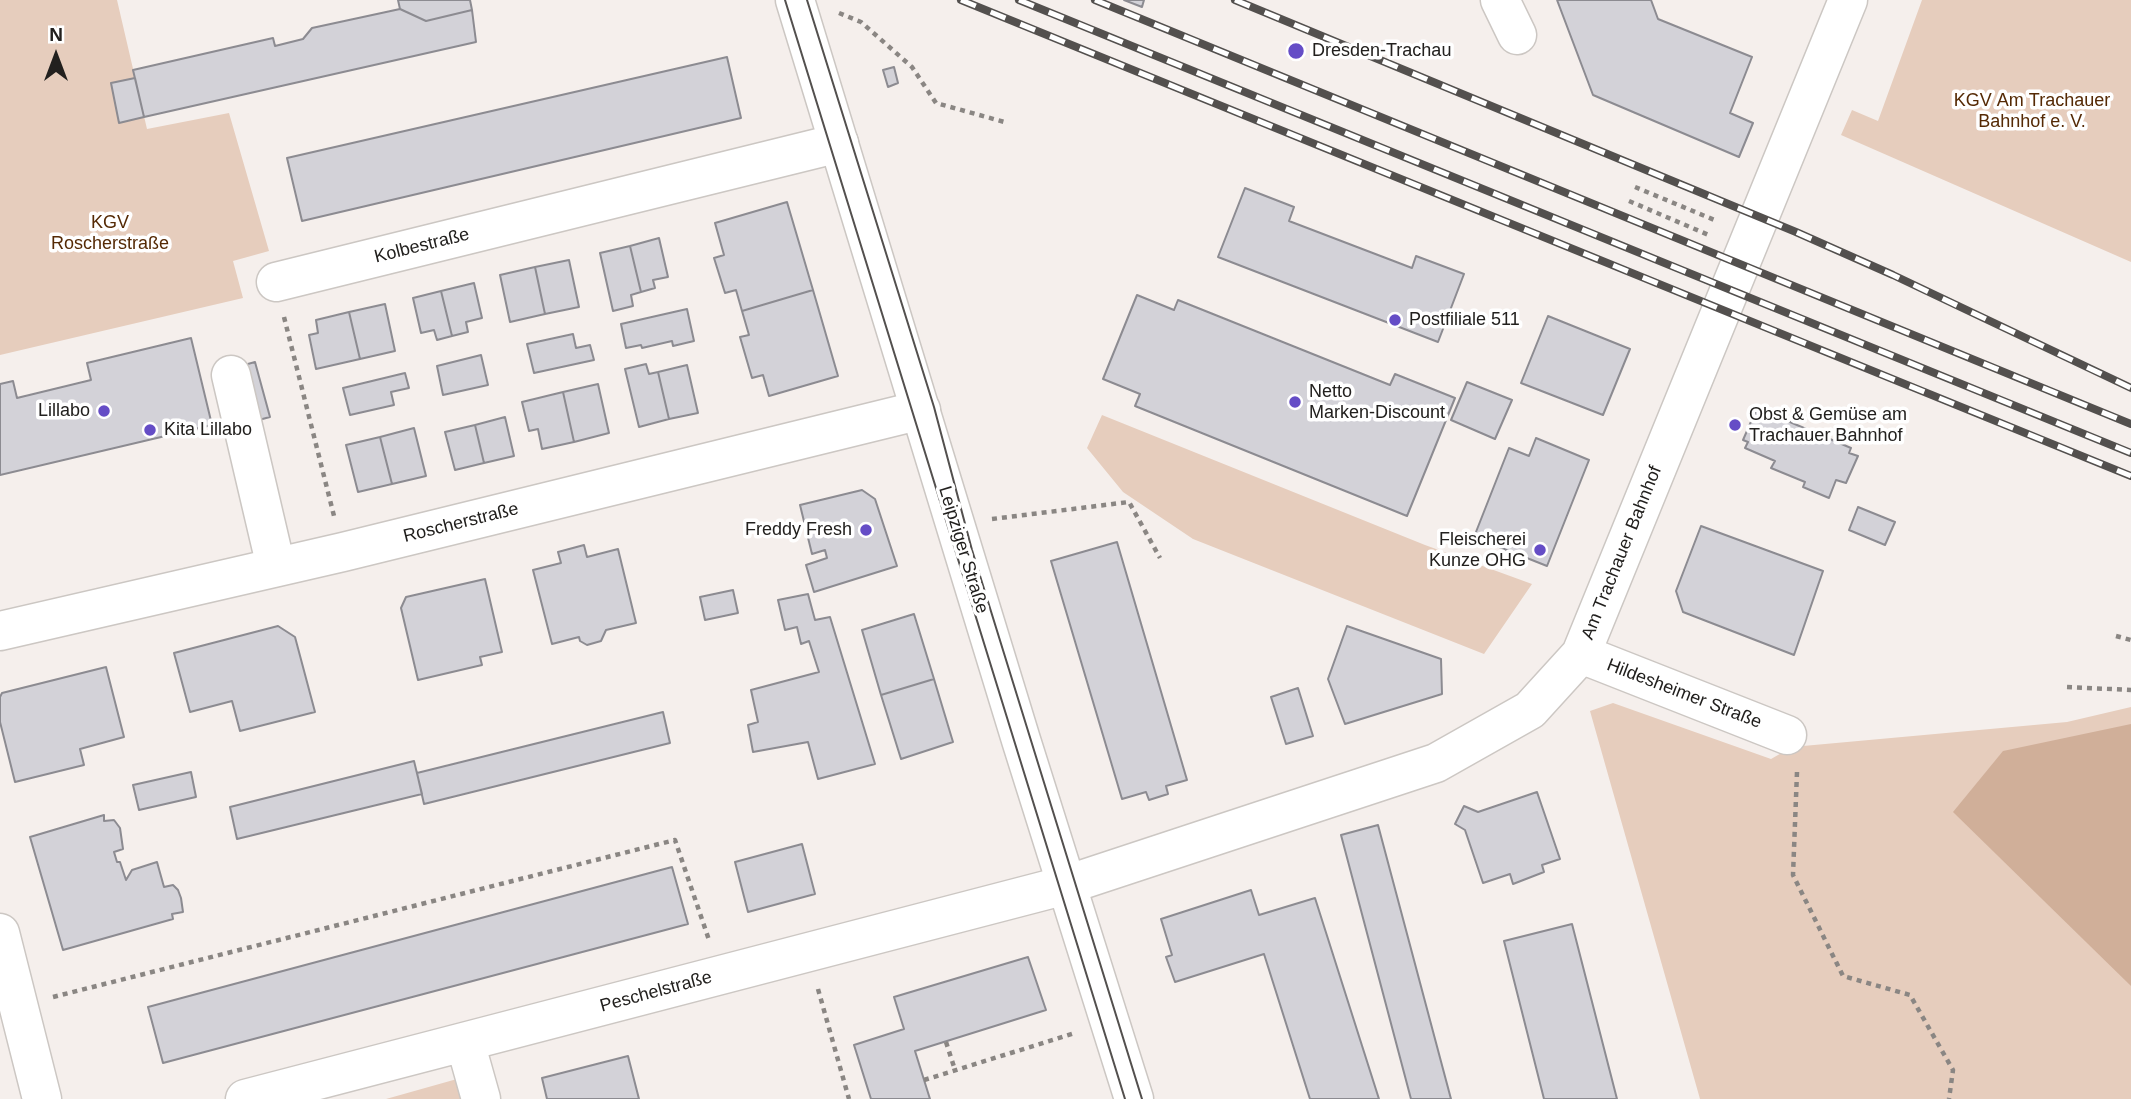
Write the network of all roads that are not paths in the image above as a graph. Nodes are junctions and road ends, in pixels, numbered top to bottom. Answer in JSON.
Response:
{"nodes":[{"id":1,"x":1500,"y":0,"type":"edge"},
{"id":2,"x":1848,"y":0,"type":"edge"},
{"id":3,"x":797,"y":7,"type":"edge"},
{"id":4,"x":1517,"y":35,"type":"dead end"},
{"id":5,"x":839,"y":143,"type":"junction"},
{"id":6,"x":276,"y":282,"type":"road end"},
{"id":7,"x":232,"y":375,"type":"dead end"},
{"id":8,"x":921,"y":410,"type":"junction"},
{"id":9,"x":276,"y":567,"type":"junction"},
{"id":10,"x":0,"y":631,"type":"edge"},
{"id":11,"x":1581,"y":654,"type":"junction"},
{"id":12,"x":1787,"y":735,"type":"road end"},
{"id":13,"x":1066,"y":886,"type":"junction"},
{"id":14,"x":0,"y":933,"type":"edge"},
{"id":15,"x":465,"y":1042,"type":"junction"},
{"id":16,"x":42,"y":1099,"type":"edge"},
{"id":17,"x":245,"y":1099,"type":"edge"},
{"id":18,"x":481,"y":1099,"type":"edge"},
{"id":19,"x":1134,"y":1099,"type":"edge"}],
"edges":[{"from":1,"to":4,"type":"street"},
{"from":2,"to":11,"type":"street","name":"Am Trachauer Bahnhof"},
{"from":3,"to":5,"type":"street","name":"Leipziger Straße"},
{"from":5,"to":6,"type":"street","name":"Kolbestraße"},
{"from":5,"to":8,"type":"street","name":"Leipziger Straße"},
{"from":7,"to":9,"type":"street"},
{"from":8,"to":9,"type":"street","name":"Roscherstraße"},
{"from":8,"to":13,"type":"street","name":"Leipziger Straße"},
{"from":9,"to":10,"type":"street","name":"Roscherstraße"},
{"from":11,"to":12,"type":"street","name":"Hildesheimer Straße"},
{"from":11,"to":13,"type":"street","name":"Am Trachauer Bahnhof"},
{"from":13,"to":15,"type":"street","name":"Peschelstraße"},
{"from":13,"to":19,"type":"street","name":"Leipziger Straße"},
{"from":14,"to":16,"type":"street"},
{"from":15,"to":17,"type":"street","name":"Peschelstraße"},
{"from":15,"to":18,"type":"street"}]}
